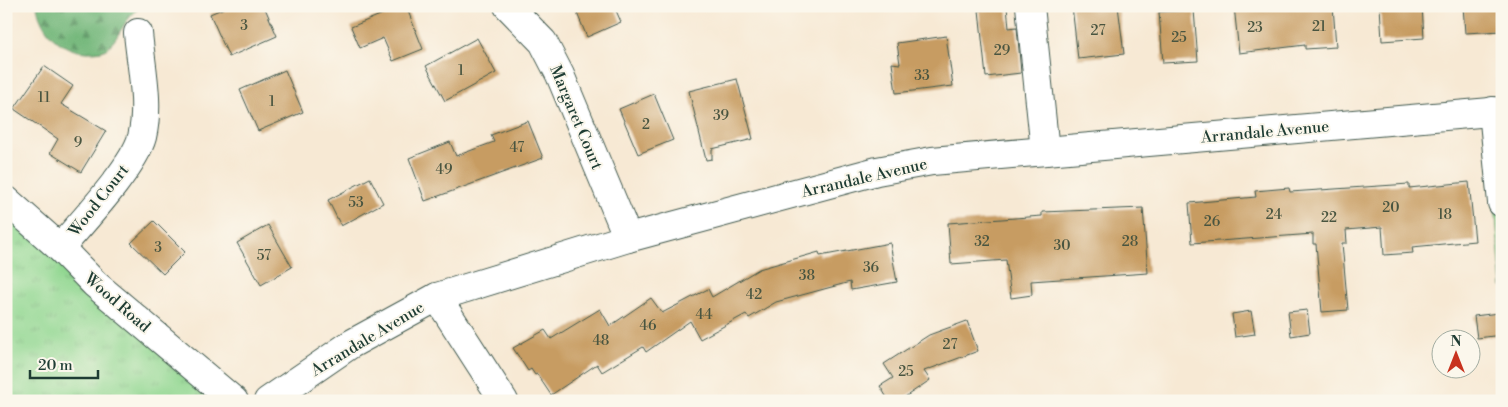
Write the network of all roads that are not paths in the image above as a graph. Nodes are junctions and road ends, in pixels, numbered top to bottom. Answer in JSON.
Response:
{"nodes":[{"id":1,"x":508,"y":6,"type":"edge"},
{"id":2,"x":1030,"y":6,"type":"edge"},
{"id":3,"x":138,"y":33,"type":"dead end"},
{"id":4,"x":1497,"y":111,"type":"edge"},
{"id":5,"x":1045,"y":151,"type":"junction"},
{"id":6,"x":6,"y":200,"type":"edge"},
{"id":7,"x":1502,"y":203,"type":"edge"},
{"id":8,"x":628,"y":238,"type":"junction"},
{"id":9,"x":60,"y":248,"type":"junction"},
{"id":10,"x":436,"y":297,"type":"junction"},
{"id":11,"x":234,"y":401,"type":"edge"},
{"id":12,"x":268,"y":401,"type":"edge"},
{"id":13,"x":504,"y":401,"type":"edge"}],
"edges":[{"from":1,"to":8,"type":"street","name":"Margaret Court"},
{"from":2,"to":5,"type":"street"},
{"from":3,"to":9,"type":"street","name":"Wood Court"},
{"from":4,"to":5,"type":"street","name":"Arrandale Avenue"},
{"from":4,"to":7,"type":"street"},
{"from":5,"to":8,"type":"street","name":"Arrandale Avenue"},
{"from":6,"to":9,"type":"street","name":"Wood Road"},
{"from":8,"to":10,"type":"street","name":"Arrandale Avenue"},
{"from":9,"to":11,"type":"street","name":"Wood Road"},
{"from":10,"to":12,"type":"street","name":"Arrandale Avenue"},
{"from":10,"to":13,"type":"street"}]}
